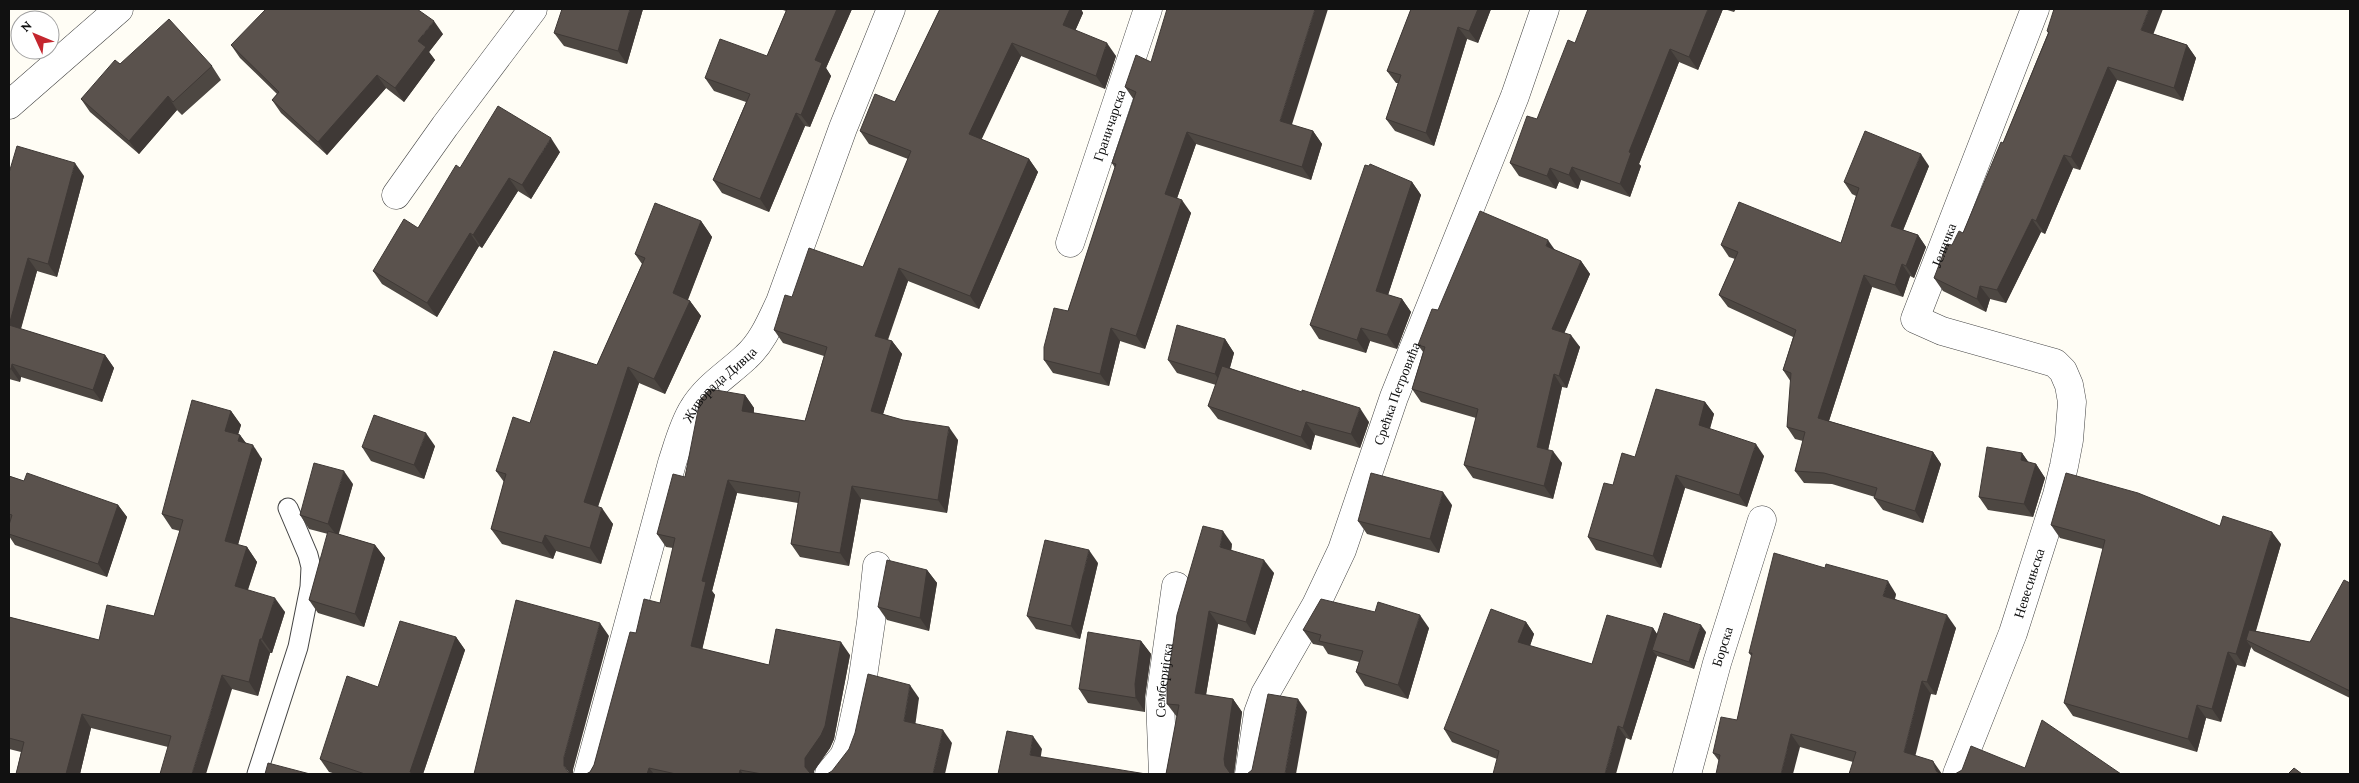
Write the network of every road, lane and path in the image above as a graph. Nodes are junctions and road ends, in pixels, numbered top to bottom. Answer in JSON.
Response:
{"nodes":[{"id":1,"x":119,"y":9,"type":"edge"},
{"id":2,"x":534,"y":9,"type":"edge"},
{"id":3,"x":891,"y":9,"type":"edge"},
{"id":4,"x":1148,"y":9,"type":"edge"},
{"id":5,"x":1545,"y":9,"type":"edge"},
{"id":6,"x":2035,"y":9,"type":"edge"},
{"id":7,"x":9,"y":105,"type":"edge"},
{"id":8,"x":396,"y":195,"type":"dead end"},
{"id":9,"x":1070,"y":243,"type":"dead end"},
{"id":10,"x":2069,"y":385,"type":"joint"},
{"id":11,"x":288,"y":508,"type":"dead end"},
{"id":12,"x":1762,"y":520,"type":"dead end"},
{"id":13,"x":877,"y":566,"type":"dead end"},
{"id":14,"x":1176,"y":586,"type":"dead end"},
{"id":15,"x":257,"y":774,"type":"edge"},
{"id":16,"x":588,"y":774,"type":"edge"},
{"id":17,"x":829,"y":774,"type":"edge"},
{"id":18,"x":1163,"y":774,"type":"edge"},
{"id":19,"x":1249,"y":774,"type":"edge"},
{"id":20,"x":1687,"y":774,"type":"edge"},
{"id":21,"x":1956,"y":774,"type":"edge"}],
"edges":[{"from":1,"to":7,"type":"street"},
{"from":2,"to":8,"type":"street"},
{"from":3,"to":16,"type":"street","name":"Живорада Дивца"},
{"from":4,"to":9,"type":"street","name":"Граничарска"},
{"from":5,"to":19,"type":"street","name":"Срећка Петровића"},
{"from":6,"to":10,"type":"street","name":"Јеличка"},
{"from":10,"to":21,"type":"street","name":"Невесињска"},
{"from":11,"to":15,"type":"lane"},
{"from":12,"to":20,"type":"street","name":"Борска"},
{"from":13,"to":17,"type":"street"},
{"from":14,"to":18,"type":"street","name":"Семберијска"}]}
